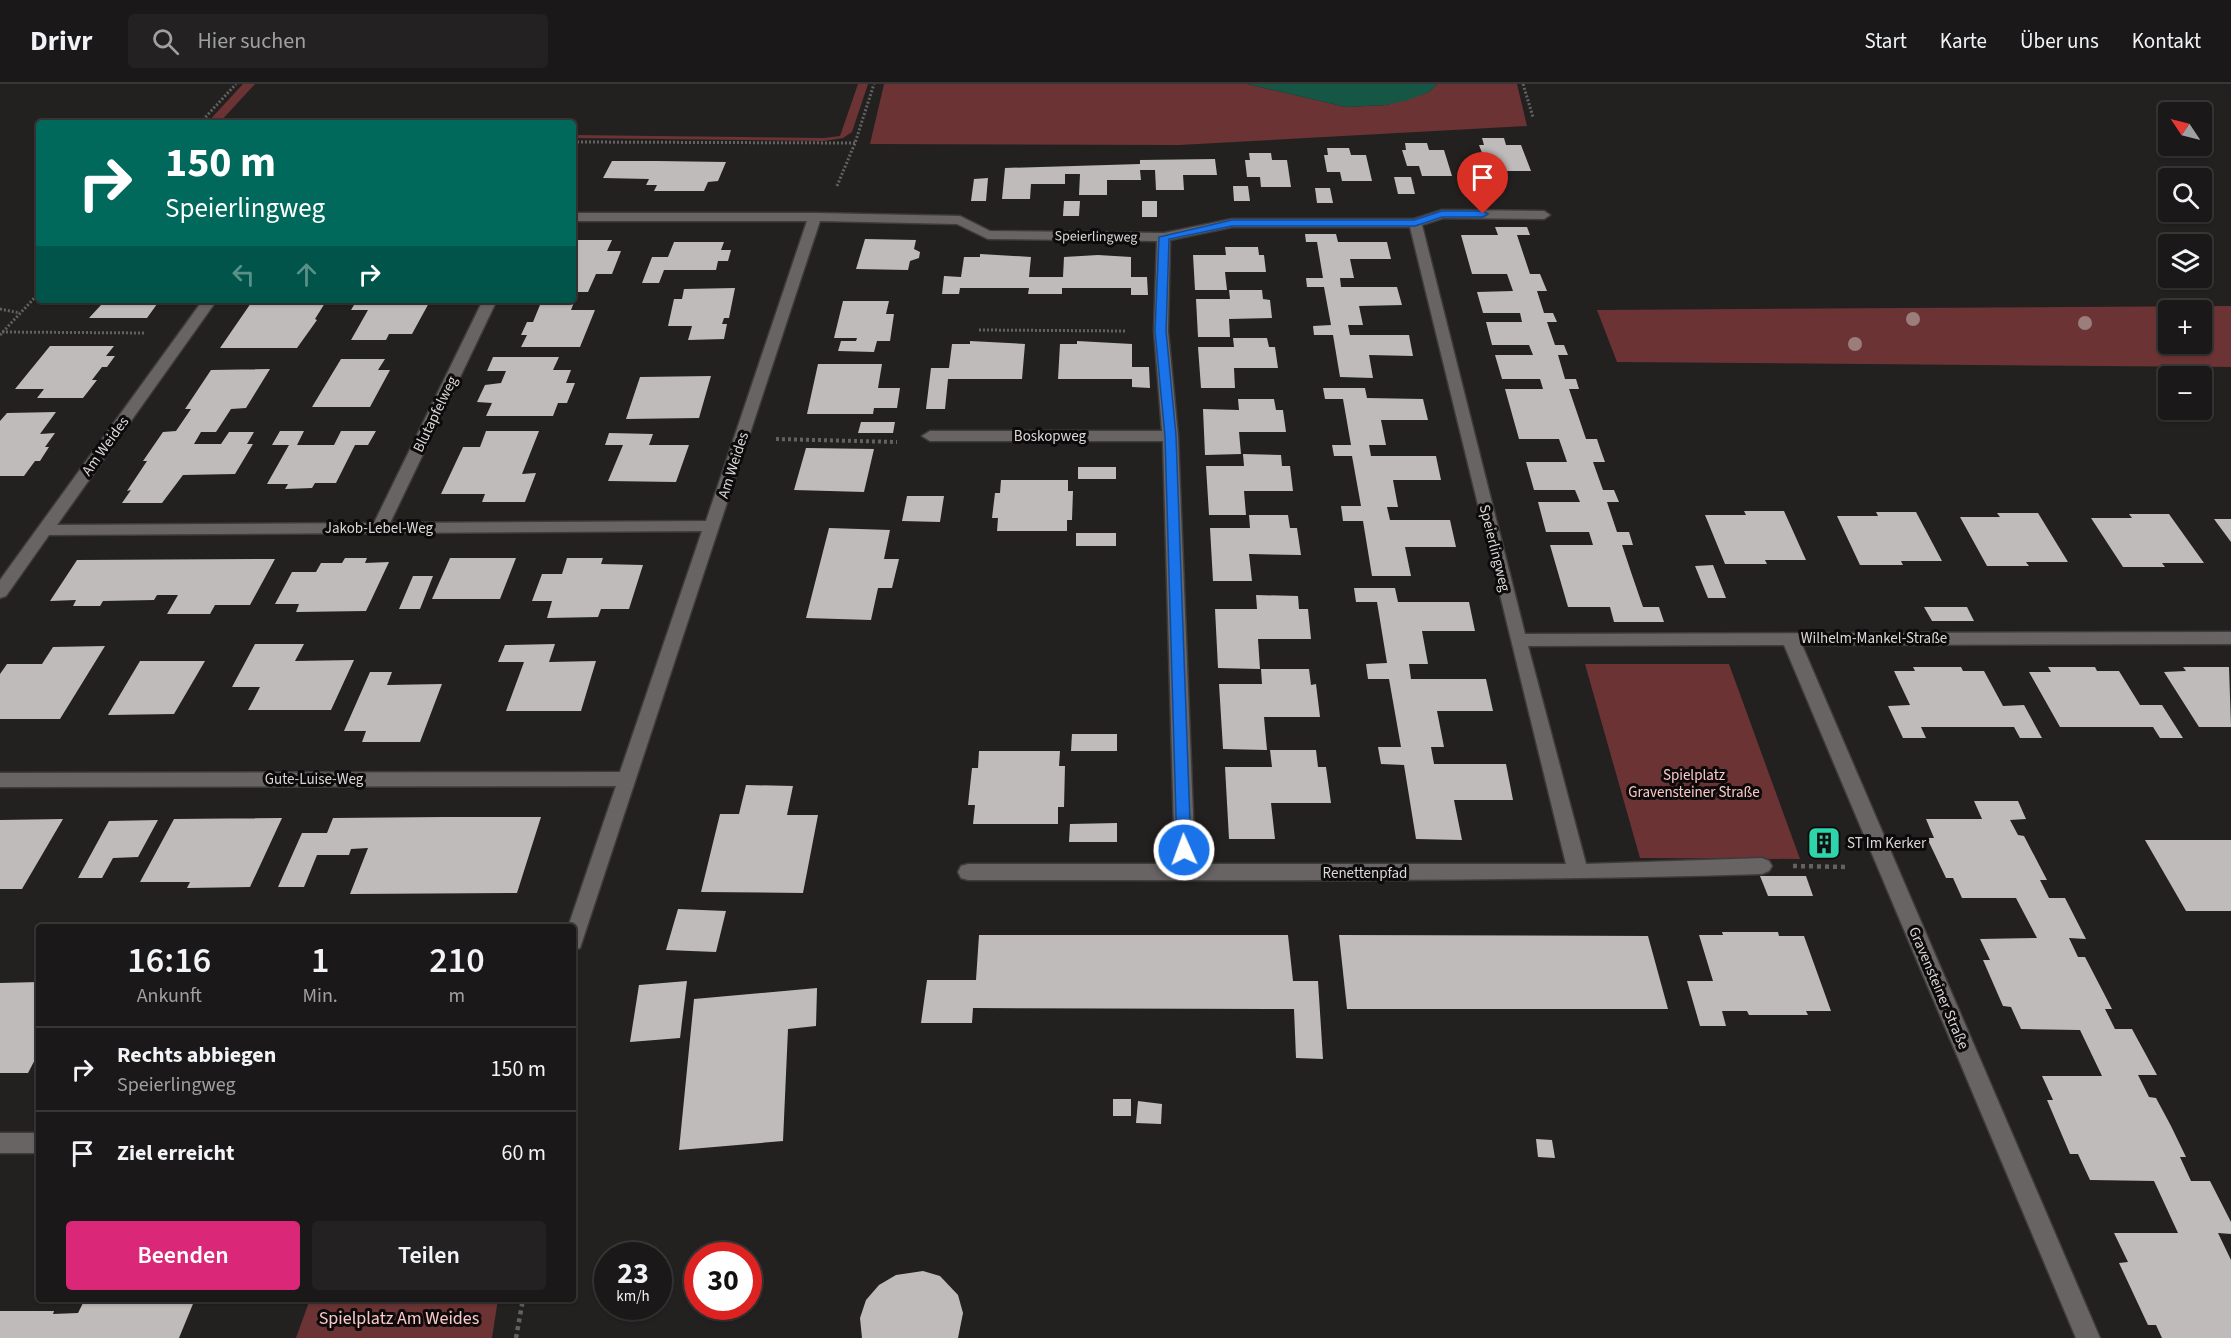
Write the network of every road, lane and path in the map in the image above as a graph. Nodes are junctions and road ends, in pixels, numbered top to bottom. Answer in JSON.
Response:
{"nodes":[{"id":1,"x":236,"y":84,"type":"edge"},
{"id":2,"x":874,"y":84,"type":"edge"},
{"id":3,"x":1523,"y":84,"type":"edge"},
{"id":4,"x":1533,"y":117,"type":"dead end"},
{"id":5,"x":203,"y":120,"type":"edge"},
{"id":6,"x":576,"y":142,"type":"edge"},
{"id":7,"x":855,"y":143,"type":"junction"},
{"id":8,"x":1544,"y":215,"type":"dead end"},
{"id":9,"x":576,"y":217,"type":"edge"},
{"id":10,"x":815,"y":217,"type":"junction"},
{"id":11,"x":1415,"y":223,"type":"junction"},
{"id":12,"x":1164,"y":237,"type":"junction"},
{"id":13,"x":36,"y":296,"type":"edge"},
{"id":14,"x":208,"y":303,"type":"edge"},
{"id":15,"x":489,"y":303,"type":"edge"},
{"id":16,"x":0,"y":309,"type":"edge"},
{"id":17,"x":20,"y":313,"type":"junction"},
{"id":18,"x":979,"y":330,"type":"dead end"},
{"id":19,"x":1161,"y":331,"type":"junction"},
{"id":20,"x":186,"y":333,"type":"junction"},
{"id":21,"x":1,"y":334,"type":"edge"},
{"id":22,"x":930,"y":436,"type":"joint"},
{"id":23,"x":1170,"y":436,"type":"junction"},
{"id":24,"x":741,"y":439,"type":"junction"},
{"id":25,"x":712,"y":526,"type":"junction"},
{"id":26,"x":380,"y":528,"type":"junction"},
{"id":27,"x":45,"y":530,"type":"junction"},
{"id":28,"x":0,"y":592,"type":"edge"},
{"id":29,"x":1790,"y":638,"type":"junction"},
{"id":30,"x":2231,"y":638,"type":"edge"},
{"id":31,"x":1518,"y":640,"type":"junction"},
{"id":32,"x":627,"y":779,"type":"junction"},
{"id":33,"x":0,"y":780,"type":"edge"},
{"id":34,"x":1762,"y":866,"type":"joint"},
{"id":35,"x":1887,"y":867,"type":"junction"},
{"id":36,"x":968,"y":872,"type":"dead end"},
{"id":37,"x":1578,"y":872,"type":"junction"},
{"id":38,"x":1185,"y":873,"type":"junction"},
{"id":39,"x":576,"y":933,"type":"edge"},
{"id":40,"x":0,"y":1143,"type":"edge"},
{"id":41,"x":36,"y":1143,"type":"edge"},
{"id":42,"x":522,"y":1302,"type":"edge"},
{"id":43,"x":516,"y":1338,"type":"edge"},
{"id":44,"x":2088,"y":1338,"type":"edge"}],
"edges":[{"from":1,"to":5,"type":"path"},
{"from":2,"to":7,"type":"path"},
{"from":3,"to":4,"type":"path"},
{"from":6,"to":7,"type":"path"},
{"from":7,"to":10,"type":"path"},
{"from":8,"to":11,"type":"street","name":"Speierlingweg"},
{"from":9,"to":10,"type":"street"},
{"from":10,"to":12,"type":"street","name":"Speierlingweg"},
{"from":10,"to":24,"type":"street","name":"Am Weides"},
{"from":11,"to":12,"type":"street","name":"Speierlingweg"},
{"from":11,"to":31,"type":"street","name":"Speierlingweg"},
{"from":12,"to":19,"type":"street"},
{"from":13,"to":17,"type":"path"},
{"from":14,"to":20,"type":"street","name":"Am Weides"},
{"from":15,"to":26,"type":"street","name":"Blutapfelweg"},
{"from":16,"to":17,"type":"path"},
{"from":17,"to":21,"type":"path"},
{"from":18,"to":19,"type":"path"},
{"from":19,"to":23,"type":"street"},
{"from":20,"to":21,"type":"path"},
{"from":20,"to":27,"type":"street","name":"Am Weides"},
{"from":22,"to":23,"type":"street","name":"Boskopweg"},
{"from":22,"to":24,"type":"path"},
{"from":23,"to":38,"type":"street"},
{"from":24,"to":25,"type":"street","name":"Am Weides"},
{"from":25,"to":26,"type":"street","name":"Jakob-Lebel-Weg"},
{"from":25,"to":32,"type":"street","name":"Am Weides"},
{"from":26,"to":27,"type":"street","name":"Jakob-Lebel-Weg"},
{"from":27,"to":28,"type":"street","name":"Am Weides"},
{"from":29,"to":30,"type":"street","name":"Wilhelm-Mankel-Straße"},
{"from":29,"to":31,"type":"street","name":"Wilhelm-Mankel-Straße"},
{"from":29,"to":35,"type":"street","name":"Gravensteiner Straße"},
{"from":31,"to":37,"type":"street","name":"Speierlingweg"},
{"from":32,"to":33,"type":"street","name":"Gute-Luise-Weg"},
{"from":32,"to":39,"type":"street","name":"Am Weides"},
{"from":34,"to":35,"type":"path"},
{"from":34,"to":37,"type":"street","name":"Renettenpfad"},
{"from":35,"to":44,"type":"street","name":"Gravensteiner Straße"},
{"from":36,"to":38,"type":"street","name":"Renettenpfad"},
{"from":37,"to":38,"type":"street","name":"Renettenpfad"},
{"from":40,"to":41,"type":"street"},
{"from":42,"to":43,"type":"path"}]}
